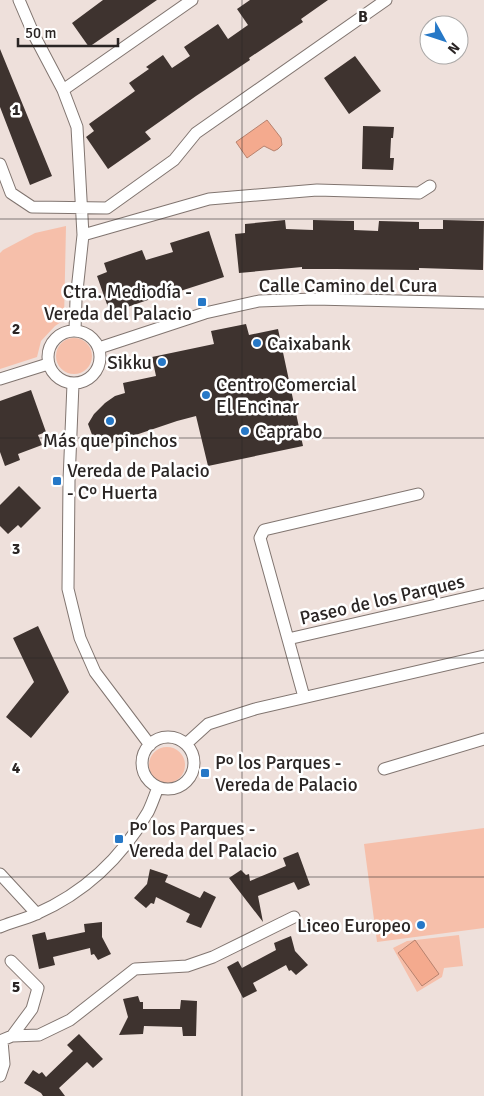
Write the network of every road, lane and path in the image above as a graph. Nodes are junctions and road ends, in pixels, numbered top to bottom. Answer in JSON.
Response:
{"nodes":[{"id":1,"x":19,"y":0,"type":"edge"},
{"id":2,"x":192,"y":0,"type":"edge"},
{"id":3,"x":386,"y":0,"type":"edge"},
{"id":4,"x":64,"y":90,"type":"junction"},
{"id":5,"x":0,"y":164,"type":"edge"},
{"id":6,"x":430,"y":186,"type":"dead end"},
{"id":7,"x":81,"y":208,"type":"junction"},
{"id":8,"x":83,"y":235,"type":"junction"},
{"id":9,"x":484,"y":303,"type":"edge"},
{"id":10,"x":75,"y":330,"type":"junction"},
{"id":11,"x":99,"y":348,"type":"junction"},
{"id":12,"x":48,"y":364,"type":"junction"},
{"id":13,"x":0,"y":379,"type":"edge"},
{"id":14,"x":72,"y":384,"type":"junction"},
{"id":15,"x":418,"y":494,"type":"dead end"},
{"id":16,"x":484,"y":594,"type":"edge"},
{"id":17,"x":288,"y":639,"type":"junction"},
{"id":18,"x":484,"y":656,"type":"edge"},
{"id":19,"x":304,"y":697,"type":"junction"},
{"id":20,"x":484,"y":739,"type":"edge"},
{"id":21,"x":186,"y":744,"type":"junction"},
{"id":22,"x":150,"y":745,"type":"junction"},
{"id":23,"x":384,"y":769,"type":"dead end"},
{"id":24,"x":158,"y":787,"type":"junction"},
{"id":25,"x":0,"y":874,"type":"edge"},
{"id":26,"x":37,"y":914,"type":"junction"},
{"id":27,"x":294,"y":917,"type":"dead end"},
{"id":28,"x":0,"y":927,"type":"edge"},
{"id":29,"x":11,"y":961,"type":"dead end"},
{"id":30,"x":4,"y":1039,"type":"edge"},
{"id":31,"x":0,"y":1076,"type":"edge"}],
"edges":[{"from":1,"to":4,"type":"street"},
{"from":2,"to":4,"type":"street"},
{"from":3,"to":7,"type":"street"},
{"from":4,"to":7,"type":"street"},
{"from":5,"to":7,"type":"street"},
{"from":6,"to":8,"type":"street"},
{"from":7,"to":8,"type":"street"},
{"from":8,"to":10,"type":"street"},
{"from":9,"to":11,"type":"street","name":"Calle Camino del Cura"},
{"from":10,"to":11,"type":"street"},
{"from":10,"to":12,"type":"street"},
{"from":11,"to":14,"type":"street"},
{"from":12,"to":13,"type":"street"},
{"from":12,"to":14,"type":"street"},
{"from":14,"to":22,"type":"street"},
{"from":15,"to":17,"type":"street","name":"Paseo de los Parques"},
{"from":16,"to":17,"type":"street","name":"Paseo de los Parques"},
{"from":17,"to":19,"type":"street","name":"Paseo de los Parques"},
{"from":18,"to":19,"type":"street"},
{"from":19,"to":21,"type":"street"},
{"from":20,"to":23,"type":"street"},
{"from":21,"to":22,"type":"street"},
{"from":21,"to":24,"type":"street"},
{"from":22,"to":24,"type":"street"},
{"from":24,"to":26,"type":"street"},
{"from":25,"to":26,"type":"street"},
{"from":26,"to":28,"type":"street"},
{"from":27,"to":30,"type":"street"},
{"from":29,"to":30,"type":"street"},
{"from":30,"to":31,"type":"street"}]}
